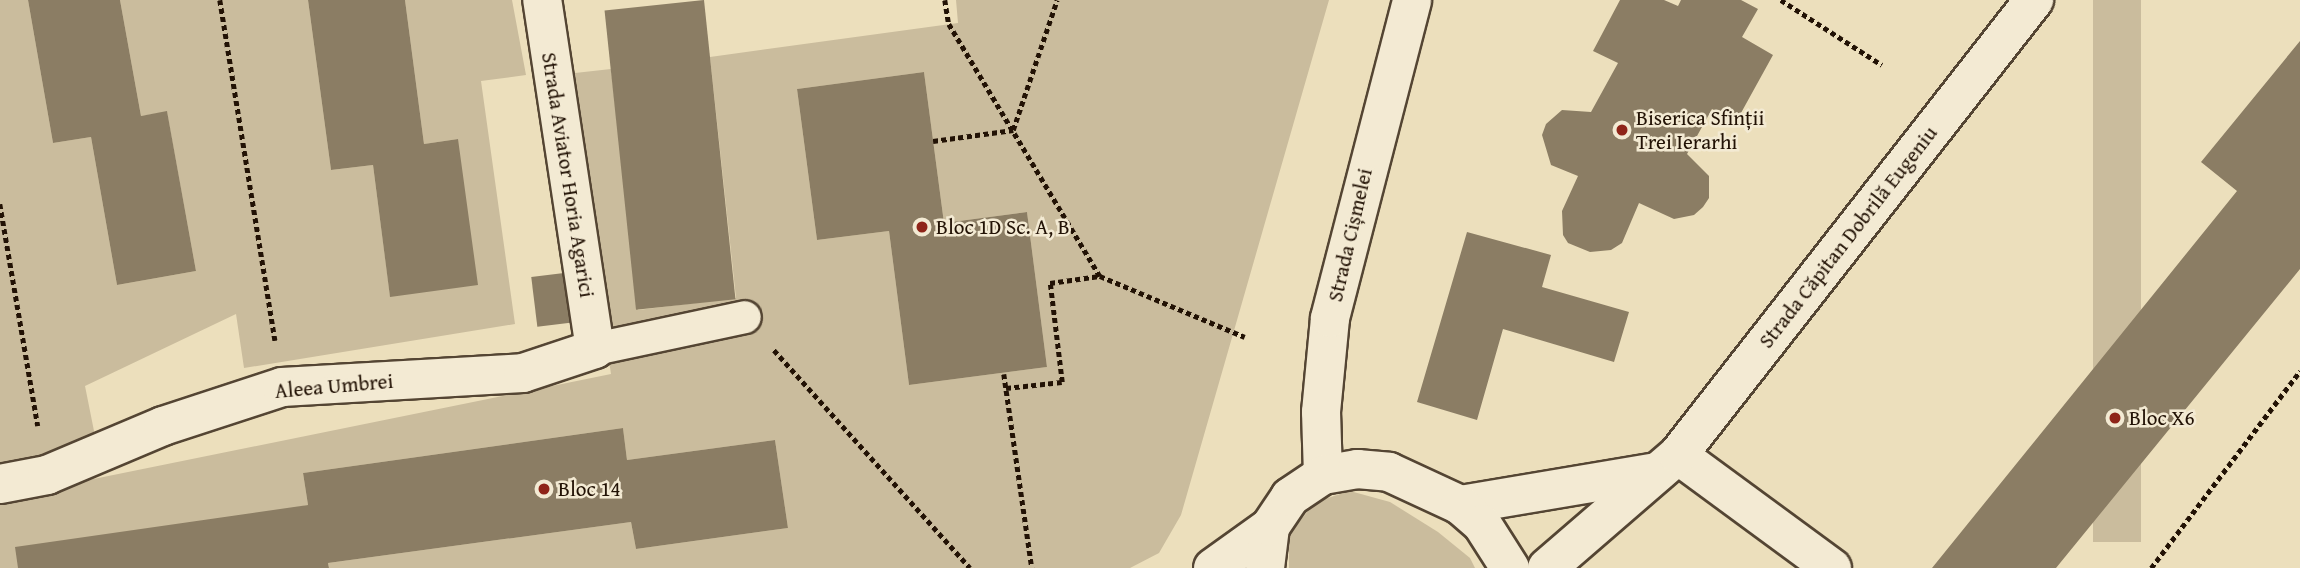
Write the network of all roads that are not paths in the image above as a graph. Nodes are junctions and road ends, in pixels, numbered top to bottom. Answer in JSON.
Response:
{"nodes":[{"id":1,"x":542,"y":0,"type":"edge"},
{"id":2,"x":1412,"y":0,"type":"edge"},
{"id":3,"x":2034,"y":0,"type":"edge"},
{"id":4,"x":744,"y":317,"type":"road end"},
{"id":5,"x":595,"y":349,"type":"junction"},
{"id":6,"x":1669,"y":463,"type":"junction"},
{"id":7,"x":1323,"y":475,"type":"junction"},
{"id":8,"x":0,"y":484,"type":"edge"},
{"id":9,"x":1460,"y":505,"type":"junction"},
{"id":10,"x":1270,"y":527,"type":"junction"},
{"id":11,"x":1213,"y":568,"type":"edge"},
{"id":12,"x":1265,"y":568,"type":"edge"},
{"id":13,"x":1510,"y":568,"type":"edge"},
{"id":14,"x":1547,"y":568,"type":"edge"},
{"id":15,"x":1832,"y":568,"type":"edge"}],
"edges":[{"from":1,"to":5,"type":"street","name":"Strada Aviator Horia Agarici"},
{"from":2,"to":7,"type":"street","name":"Strada Cișmelei"},
{"from":3,"to":6,"type":"street","name":"Strada Căpitan Dobrilă Eugeniu"},
{"from":4,"to":5,"type":"lane"},
{"from":5,"to":8,"type":"street","name":"Aleea Umbrei"},
{"from":6,"to":9,"type":"street"},
{"from":6,"to":14,"type":"street","name":"Strada Căpitan Dobrilă Eugeniu"},
{"from":6,"to":15,"type":"street"},
{"from":7,"to":9,"type":"street"},
{"from":7,"to":10,"type":"street"},
{"from":9,"to":13,"type":"street"},
{"from":10,"to":11,"type":"street"},
{"from":10,"to":12,"type":"street"}]}
